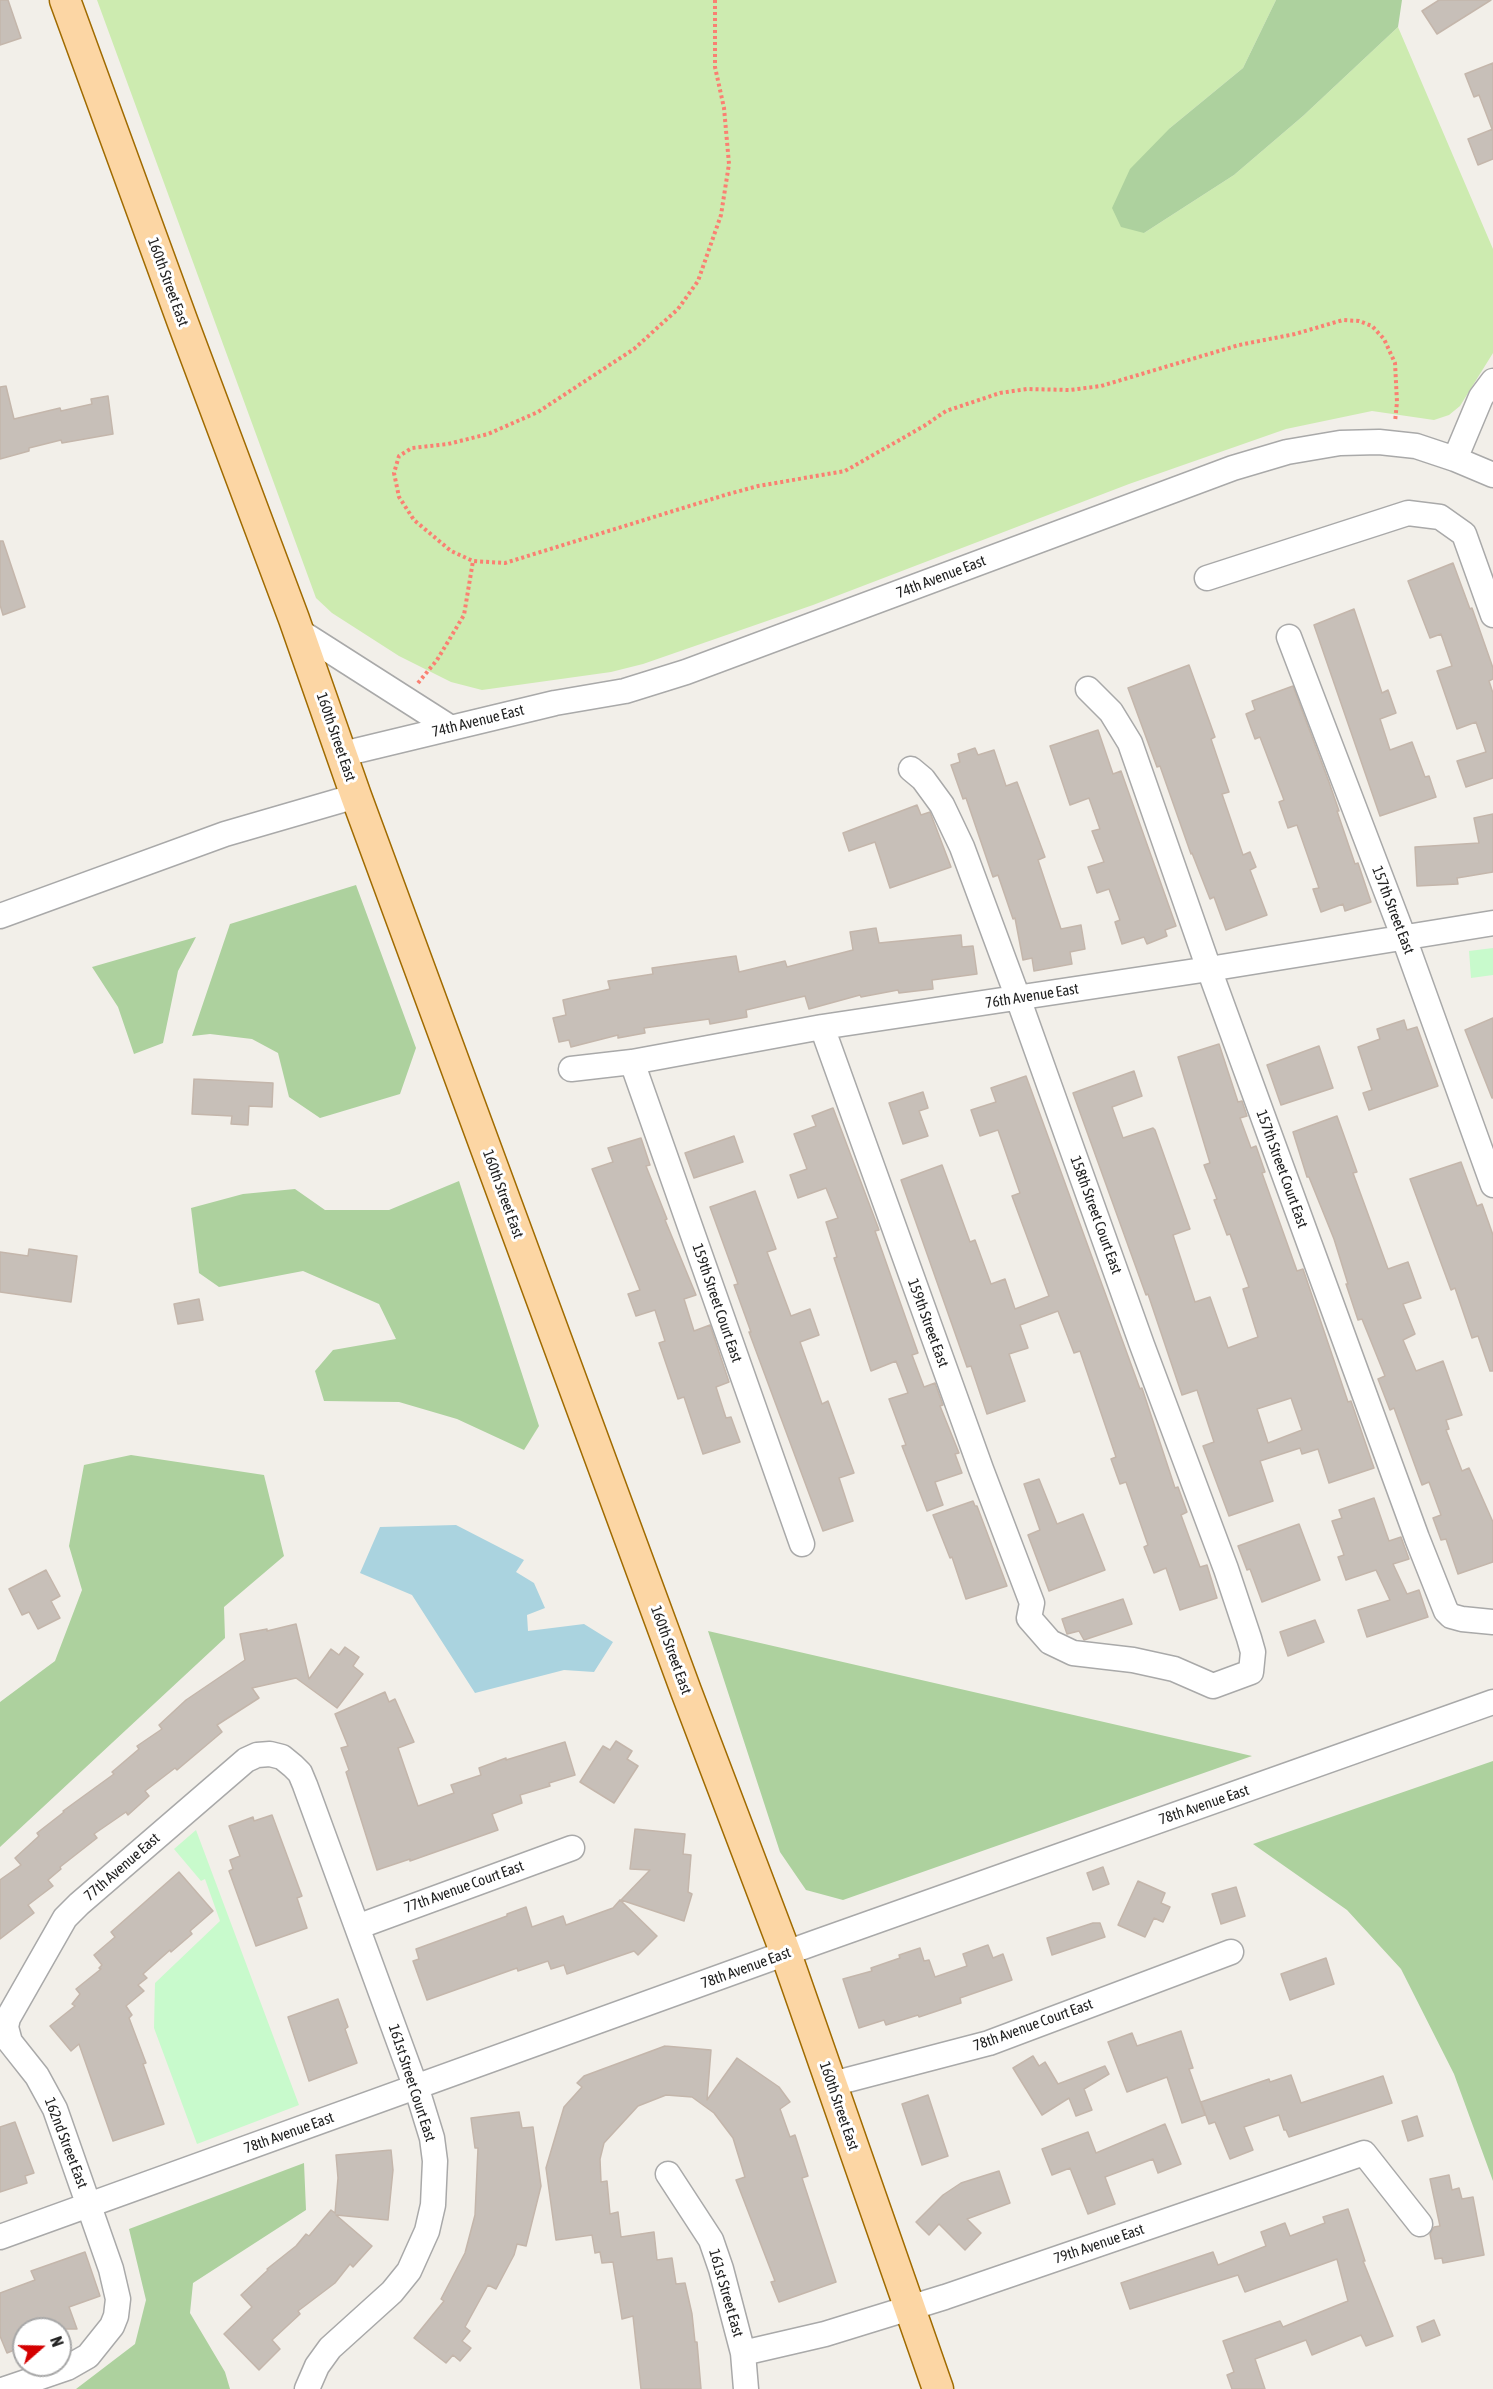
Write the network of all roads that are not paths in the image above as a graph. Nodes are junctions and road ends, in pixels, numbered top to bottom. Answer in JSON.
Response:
{"nodes":[{"id":1,"x":65,"y":0,"type":"edge"},
{"id":2,"x":1493,"y":381,"type":"edge"},
{"id":3,"x":1455,"y":459,"type":"junction"},
{"id":4,"x":1493,"y":475,"type":"edge"},
{"id":5,"x":1207,"y":578,"type":"dead end"},
{"id":6,"x":1493,"y":615,"type":"edge"},
{"id":7,"x":299,"y":631,"type":"junction"},
{"id":8,"x":1289,"y":637,"type":"dead end"},
{"id":9,"x":1088,"y":689,"type":"dead end"},
{"id":10,"x":452,"y":728,"type":"junction"},
{"id":11,"x":342,"y":754,"type":"junction"},
{"id":12,"x":911,"y":769,"type":"dead end"},
{"id":13,"x":356,"y":796,"type":"junction"},
{"id":14,"x":0,"y":916,"type":"edge"},
{"id":15,"x":1493,"y":923,"type":"edge"},
{"id":16,"x":1404,"y":938,"type":"junction"},
{"id":17,"x":1209,"y":969,"type":"junction"},
{"id":18,"x":1018,"y":998,"type":"junction"},
{"id":19,"x":822,"y":1027,"type":"junction"},
{"id":20,"x":632,"y":1062,"type":"junction"},
{"id":21,"x":571,"y":1069,"type":"dead end"},
{"id":22,"x":1493,"y":1185,"type":"edge"},
{"id":23,"x":802,"y":1544,"type":"dead end"},
{"id":24,"x":1029,"y":1618,"type":"joint"},
{"id":25,"x":1493,"y":1622,"type":"edge"},
{"id":26,"x":1493,"y":1702,"type":"edge"},
{"id":27,"x":282,"y":1757,"type":"joint"},
{"id":28,"x":572,"y":1848,"type":"dead end"},
{"id":29,"x":357,"y":1927,"type":"junction"},
{"id":30,"x":1231,"y":1952,"type":"dead end"},
{"id":31,"x":786,"y":1954,"type":"junction"},
{"id":32,"x":6,"y":2026,"type":"joint"},
{"id":33,"x":832,"y":2084,"type":"junction"},
{"id":34,"x":416,"y":2087,"type":"junction"},
{"id":35,"x":668,"y":2174,"type":"dead end"},
{"id":36,"x":89,"y":2205,"type":"junction"},
{"id":37,"x":1420,"y":2224,"type":"dead end"},
{"id":38,"x":0,"y":2237,"type":"edge"},
{"id":39,"x":909,"y":2308,"type":"junction"},
{"id":40,"x":743,"y":2353,"type":"junction"},
{"id":41,"x":5,"y":2389,"type":"edge"},
{"id":42,"x":307,"y":2389,"type":"edge"},
{"id":43,"x":746,"y":2389,"type":"edge"},
{"id":44,"x":938,"y":2389,"type":"edge"}],
"edges":[{"from":1,"to":7,"type":"main road","name":"160th Street East"},
{"from":2,"to":3,"type":"street"},
{"from":3,"to":4,"type":"street","name":"74th Avenue East"},
{"from":3,"to":10,"type":"street","name":"74th Avenue East"},
{"from":5,"to":6,"type":"street"},
{"from":7,"to":10,"type":"street"},
{"from":7,"to":11,"type":"main road","name":"160th Street East"},
{"from":8,"to":16,"type":"street","name":"157th Street East"},
{"from":9,"to":17,"type":"street","name":"157th Street Court East"},
{"from":10,"to":11,"type":"street","name":"74th Avenue East"},
{"from":11,"to":13,"type":"main road","name":"160th Street East"},
{"from":12,"to":18,"type":"street","name":"158th Street Court East"},
{"from":13,"to":14,"type":"street"},
{"from":13,"to":31,"type":"main road","name":"160th Street East"},
{"from":15,"to":16,"type":"street","name":"76th Avenue East"},
{"from":16,"to":17,"type":"street","name":"76th Avenue East"},
{"from":16,"to":22,"type":"street","name":"157th Street East"},
{"from":17,"to":18,"type":"street","name":"76th Avenue East"},
{"from":17,"to":25,"type":"street","name":"157th Street Court East"},
{"from":18,"to":19,"type":"street","name":"76th Avenue East"},
{"from":18,"to":24,"type":"street","name":"158th Street Court East"},
{"from":19,"to":20,"type":"street","name":"76th Avenue East"},
{"from":19,"to":24,"type":"street","name":"159th Street East"},
{"from":20,"to":21,"type":"street","name":"76th Avenue East"},
{"from":20,"to":23,"type":"street","name":"159th Street Court East"},
{"from":26,"to":31,"type":"street","name":"78th Avenue East"},
{"from":27,"to":29,"type":"street","name":"161st Street Court East"},
{"from":27,"to":32,"type":"street","name":"77th Avenue East"},
{"from":28,"to":29,"type":"street","name":"77th Avenue Court East"},
{"from":29,"to":34,"type":"street","name":"161st Street Court East"},
{"from":30,"to":33,"type":"street","name":"78th Avenue Court East"},
{"from":31,"to":33,"type":"main road","name":"160th Street East"},
{"from":31,"to":34,"type":"street","name":"78th Avenue East"},
{"from":32,"to":36,"type":"street","name":"162nd Street East"},
{"from":33,"to":39,"type":"main road","name":"160th Street East"},
{"from":34,"to":36,"type":"street","name":"78th Avenue East"},
{"from":34,"to":42,"type":"street","name":"161st Street Court East"},
{"from":35,"to":40,"type":"street","name":"161st Street East"},
{"from":36,"to":38,"type":"street","name":"78th Avenue East"},
{"from":36,"to":41,"type":"street","name":"162nd Street East"},
{"from":37,"to":39,"type":"street","name":"79th Avenue East"},
{"from":39,"to":40,"type":"street","name":"79th Avenue East"},
{"from":39,"to":44,"type":"main road","name":"160th Street East"},
{"from":40,"to":43,"type":"street","name":"161st Street East"}]}
